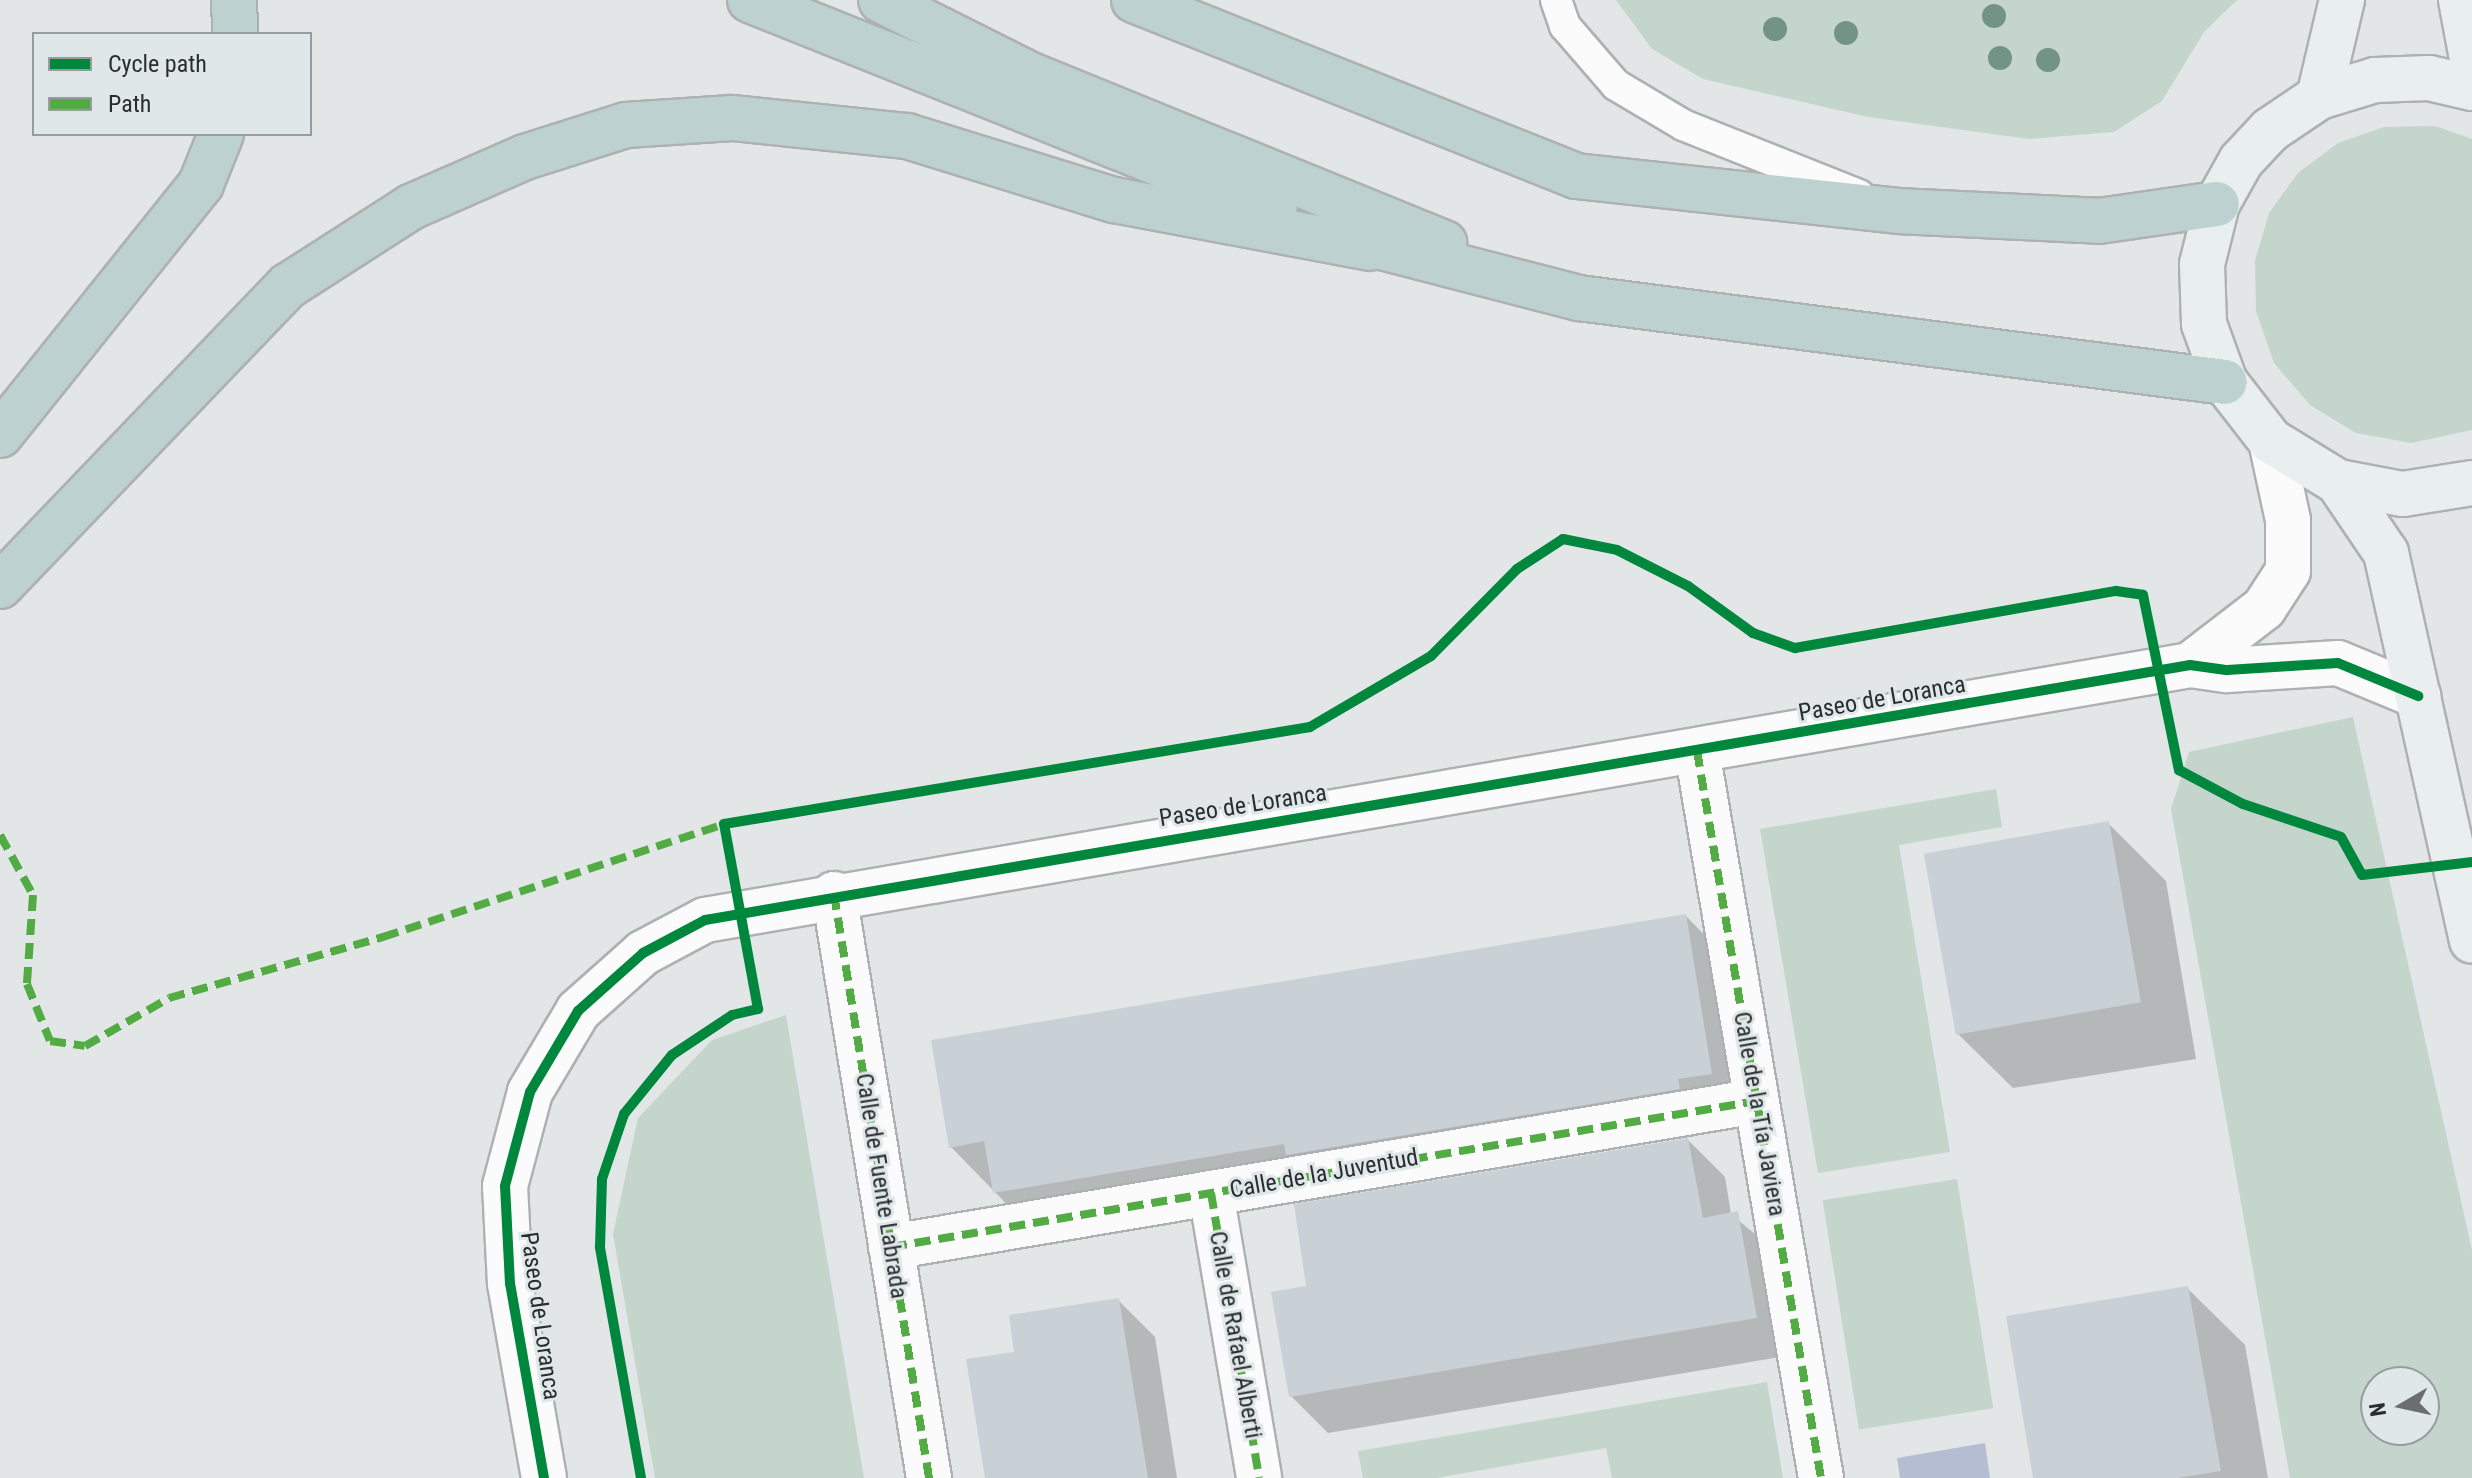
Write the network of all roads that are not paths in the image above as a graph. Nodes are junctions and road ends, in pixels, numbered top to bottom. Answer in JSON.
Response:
{"nodes":[{"id":1,"x":234,"y":0,"type":"edge"},
{"id":2,"x":750,"y":0,"type":"edge"},
{"id":3,"x":881,"y":0,"type":"edge"},
{"id":4,"x":1134,"y":0,"type":"edge"},
{"id":5,"x":1556,"y":0,"type":"edge"},
{"id":6,"x":2342,"y":0,"type":"edge"},
{"id":7,"x":2461,"y":0,"type":"edge"},
{"id":8,"x":235,"y":32,"type":"edge"},
{"id":9,"x":2472,"y":59,"type":"edge"},
{"id":10,"x":2472,"y":88,"type":"edge"},
{"id":11,"x":2319,"y":97,"type":"junction"},
{"id":12,"x":220,"y":136,"type":"edge"},
{"id":13,"x":2217,"y":204,"type":"junction"},
{"id":14,"x":1898,"y":211,"type":"junction"},
{"id":15,"x":1370,"y":248,"type":"junction"},
{"id":16,"x":1579,"y":298,"type":"junction"},
{"id":17,"x":2225,"y":382,"type":"junction"},
{"id":18,"x":0,"y":435,"type":"edge"},
{"id":19,"x":2271,"y":441,"type":"junction"},
{"id":20,"x":2338,"y":482,"type":"junction"},
{"id":21,"x":2472,"y":483,"type":"edge"},
{"id":22,"x":0,"y":586,"type":"edge"},
{"id":23,"x":2190,"y":665,"type":"junction"},
{"id":24,"x":2418,"y":696,"type":"junction"},
{"id":25,"x":1697,"y":751,"type":"junction"},
{"id":26,"x":834,"y":894,"type":"junction"},
{"id":27,"x":2472,"y":941,"type":"edge"},
{"id":28,"x":1757,"y":1101,"type":"junction"},
{"id":29,"x":1211,"y":1193,"type":"junction"},
{"id":30,"x":891,"y":1247,"type":"junction"},
{"id":31,"x":544,"y":1478,"type":"edge"},
{"id":32,"x":929,"y":1478,"type":"edge"},
{"id":33,"x":1259,"y":1478,"type":"edge"},
{"id":34,"x":1821,"y":1478,"type":"edge"}],
"edges":[{"from":1,"to":8,"type":"highway"},
{"from":2,"to":15,"type":"highway"},
{"from":3,"to":16,"type":"highway"},
{"from":4,"to":14,"type":"highway"},
{"from":5,"to":14,"type":"lane"},
{"from":6,"to":11,"type":"main road"},
{"from":7,"to":9,"type":"main road"},
{"from":10,"to":11,"type":"main road"},
{"from":11,"to":13,"type":"main road"},
{"from":12,"to":18,"type":"highway"},
{"from":13,"to":14,"type":"highway"},
{"from":13,"to":17,"type":"main road"},
{"from":15,"to":16,"type":"highway"},
{"from":15,"to":22,"type":"highway"},
{"from":16,"to":17,"type":"highway"},
{"from":17,"to":19,"type":"main road"},
{"from":19,"to":20,"type":"main road"},
{"from":19,"to":23,"type":"street","name":"Paseo de Loranca"},
{"from":20,"to":21,"type":"main road"},
{"from":20,"to":24,"type":"main road"},
{"from":23,"to":24,"type":"street","name":"Paseo de Loranca"},
{"from":23,"to":25,"type":"street","name":"Paseo de Loranca"},
{"from":24,"to":27,"type":"main road"},
{"from":25,"to":26,"type":"street","name":"Paseo de Loranca"},
{"from":25,"to":28,"type":"street","name":"Calle de la Tía Javiera"},
{"from":26,"to":30,"type":"street","name":"Calle de Fuente Labrada"},
{"from":26,"to":31,"type":"street","name":"Paseo de Loranca"},
{"from":28,"to":29,"type":"street","name":"Calle de la Juventud"},
{"from":28,"to":34,"type":"street","name":"Calle de la Tía Javiera"},
{"from":29,"to":30,"type":"street","name":"Calle de la Juventud"},
{"from":29,"to":33,"type":"street","name":"Calle de Rafael Alberti"},
{"from":30,"to":32,"type":"street","name":"Calle de Fuente Labrada"}]}
